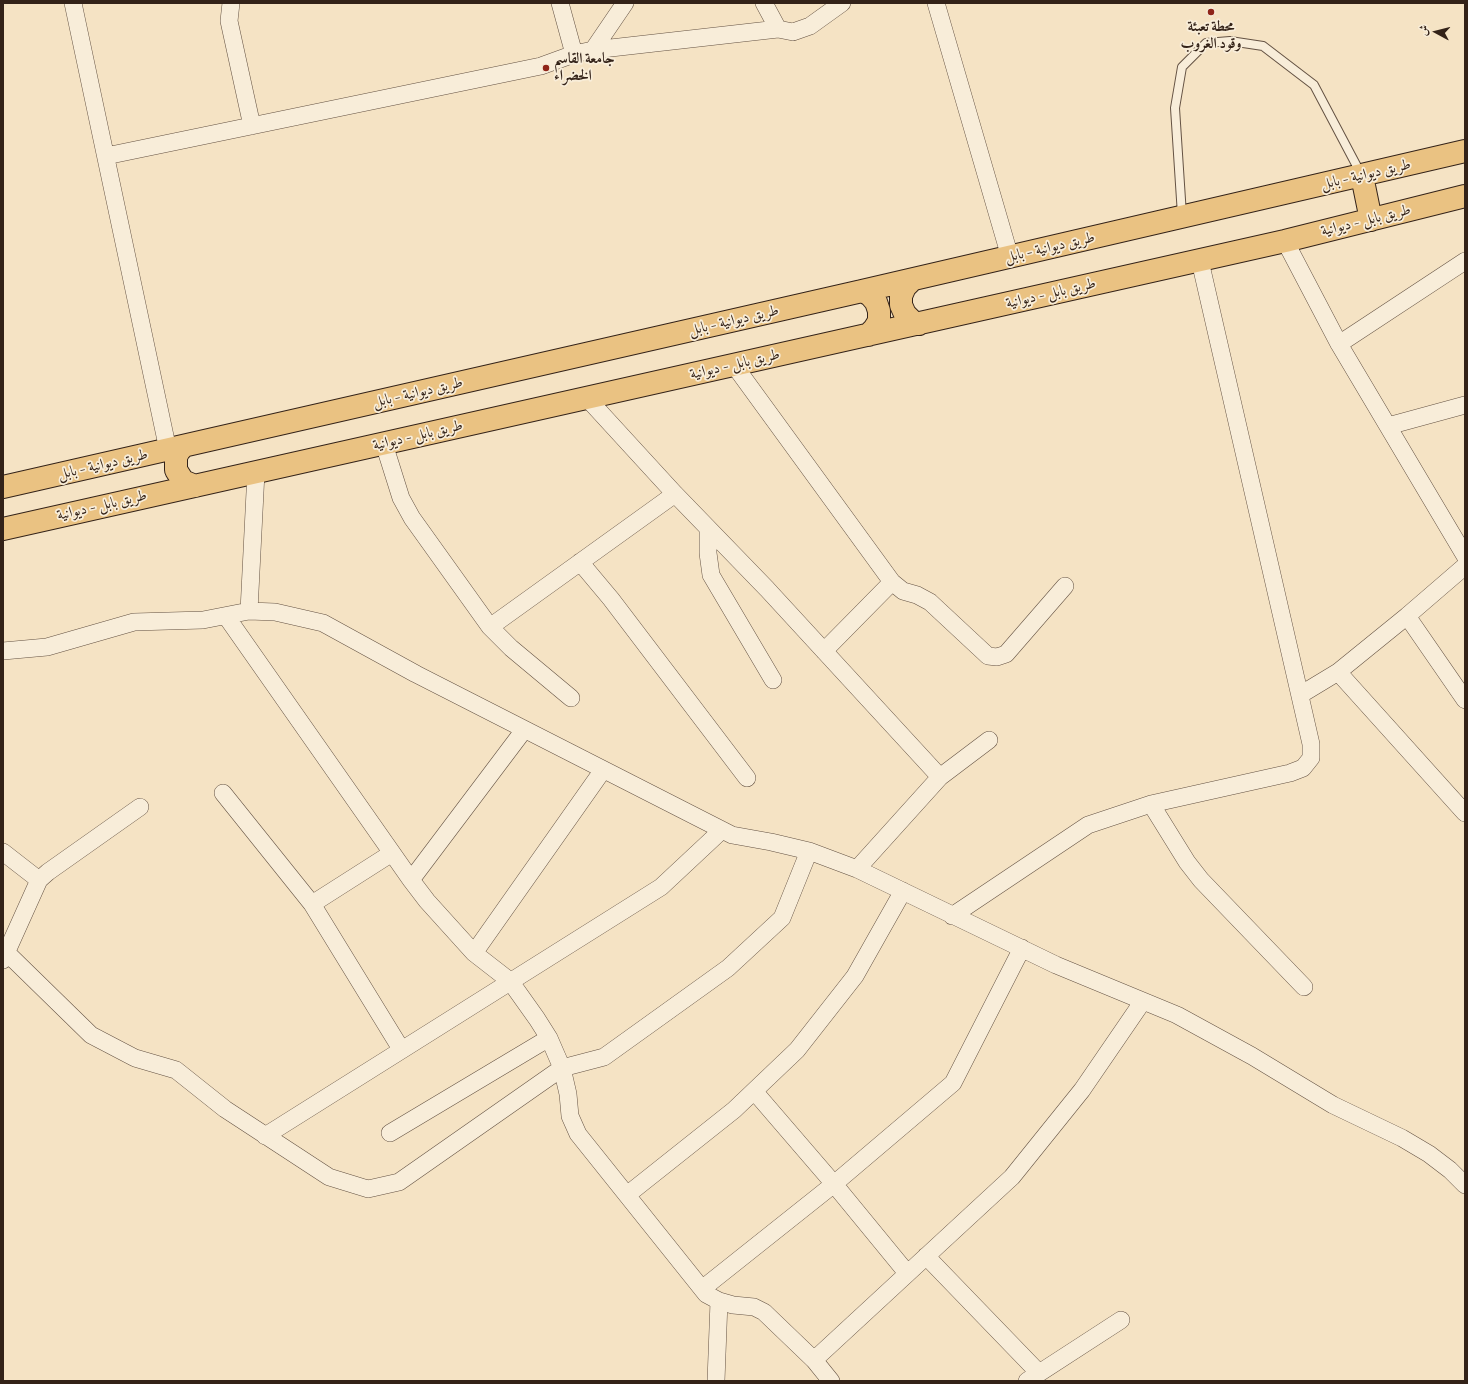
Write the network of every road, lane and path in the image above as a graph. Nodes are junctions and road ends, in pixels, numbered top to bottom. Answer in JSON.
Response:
{"nodes":[{"id":1,"x":73,"y":3,"type":"edge"},
{"id":2,"x":231,"y":3,"type":"edge"},
{"id":3,"x":560,"y":3,"type":"edge"},
{"id":4,"x":625,"y":3,"type":"edge"},
{"id":5,"x":764,"y":3,"type":"edge"},
{"id":6,"x":842,"y":3,"type":"edge"},
{"id":7,"x":936,"y":3,"type":"edge"},
{"id":8,"x":778,"y":29,"type":"junction"},
{"id":9,"x":593,"y":50,"type":"junction"},
{"id":10,"x":574,"y":54,"type":"junction"},
{"id":11,"x":252,"y":126,"type":"junction"},
{"id":12,"x":1465,"y":151,"type":"edge"},
{"id":13,"x":106,"y":156,"type":"junction"},
{"id":14,"x":1362,"y":176,"type":"junction"},
{"id":15,"x":1465,"y":196,"type":"edge"},
{"id":16,"x":1182,"y":218,"type":"junction"},
{"id":17,"x":1371,"y":220,"type":"junction"},
{"id":18,"x":1285,"y":242,"type":"junction"},
{"id":19,"x":1010,"y":257,"type":"junction"},
{"id":20,"x":1200,"y":261,"type":"junction"},
{"id":21,"x":1465,"y":262,"type":"edge"},
{"id":22,"x":912,"y":280,"type":"junction"},
{"id":23,"x":862,"y":291,"type":"junction"},
{"id":24,"x":919,"y":324,"type":"junction"},
{"id":25,"x":868,"y":335,"type":"junction"},
{"id":26,"x":1339,"y":344,"type":"junction"},
{"id":27,"x":734,"y":365,"type":"junction"},
{"id":28,"x":587,"y":398,"type":"junction"},
{"id":29,"x":1465,"y":405,"type":"edge"},
{"id":30,"x":1388,"y":426,"type":"junction"},
{"id":31,"x":384,"y":444,"type":"junction"},
{"id":32,"x":166,"y":450,"type":"junction"},
{"id":33,"x":256,"y":472,"type":"junction"},
{"id":34,"x":3,"y":487,"type":"edge"},
{"id":35,"x":175,"y":490,"type":"junction"},
{"id":36,"x":675,"y":494,"type":"junction"},
{"id":37,"x":708,"y":528,"type":"junction"},
{"id":38,"x":3,"y":529,"type":"edge"},
{"id":39,"x":1460,"y":536,"type":"edge"},
{"id":40,"x":1465,"y":556,"type":"edge"},
{"id":41,"x":580,"y":562,"type":"junction"},
{"id":42,"x":1465,"y":566,"type":"edge"},
{"id":43,"x":892,"y":582,"type":"junction"},
{"id":44,"x":1065,"y":586,"type":"dead end"},
{"id":45,"x":249,"y":611,"type":"junction"},
{"id":46,"x":226,"y":616,"type":"junction"},
{"id":47,"x":1407,"y":616,"type":"junction"},
{"id":48,"x":490,"y":627,"type":"junction"},
{"id":49,"x":3,"y":651,"type":"edge"},
{"id":50,"x":824,"y":651,"type":"junction"},
{"id":51,"x":1338,"y":672,"type":"junction"},
{"id":52,"x":773,"y":680,"type":"dead end"},
{"id":53,"x":1300,"y":695,"type":"junction"},
{"id":54,"x":571,"y":698,"type":"dead end"},
{"id":55,"x":1465,"y":700,"type":"edge"},
{"id":56,"x":524,"y":730,"type":"junction"},
{"id":57,"x":989,"y":740,"type":"dead end"},
{"id":58,"x":604,"y":770,"type":"junction"},
{"id":59,"x":940,"y":777,"type":"junction"},
{"id":60,"x":747,"y":778,"type":"dead end"},
{"id":61,"x":223,"y":793,"type":"dead end"},
{"id":62,"x":1151,"y":804,"type":"junction"},
{"id":63,"x":140,"y":807,"type":"dead end"},
{"id":64,"x":1465,"y":813,"type":"edge"},
{"id":65,"x":722,"y":830,"type":"junction"},
{"id":66,"x":809,"y":851,"type":"junction"},
{"id":67,"x":3,"y":852,"type":"edge"},
{"id":68,"x":392,"y":853,"type":"junction"},
{"id":69,"x":857,"y":869,"type":"junction"},
{"id":70,"x":39,"y":880,"type":"junction"},
{"id":71,"x":411,"y":880,"type":"junction"},
{"id":72,"x":903,"y":891,"type":"junction"},
{"id":73,"x":312,"y":904,"type":"junction"},
{"id":74,"x":952,"y":916,"type":"junction"},
{"id":75,"x":1022,"y":948,"type":"junction"},
{"id":76,"x":474,"y":952,"type":"junction"},
{"id":77,"x":5,"y":956,"type":"edge"},
{"id":78,"x":510,"y":981,"type":"junction"},
{"id":79,"x":1304,"y":987,"type":"dead end"},
{"id":80,"x":1144,"y":1001,"type":"junction"},
{"id":81,"x":549,"y":1038,"type":"junction"},
{"id":82,"x":401,"y":1049,"type":"junction"},
{"id":83,"x":562,"y":1068,"type":"junction"},
{"id":84,"x":754,"y":1091,"type":"junction"},
{"id":85,"x":390,"y":1133,"type":"dead end"},
{"id":86,"x":265,"y":1136,"type":"junction"},
{"id":87,"x":834,"y":1184,"type":"junction"},
{"id":88,"x":1465,"y":1184,"type":"edge"},
{"id":89,"x":627,"y":1195,"type":"junction"},
{"id":90,"x":926,"y":1256,"type":"junction"},
{"id":91,"x":907,"y":1274,"type":"junction"},
{"id":92,"x":702,"y":1289,"type":"junction"},
{"id":93,"x":719,"y":1301,"type":"junction"},
{"id":94,"x":1121,"y":1320,"type":"dead end"},
{"id":95,"x":814,"y":1360,"type":"junction"},
{"id":96,"x":1033,"y":1377,"type":"edge"},
{"id":97,"x":716,"y":1381,"type":"edge"},
{"id":98,"x":831,"y":1381,"type":"edge"}],
"edges":[{"from":1,"to":13,"type":"street"},
{"from":2,"to":11,"type":"street"},
{"from":3,"to":10,"type":"street"},
{"from":4,"to":9,"type":"street"},
{"from":5,"to":8,"type":"street"},
{"from":6,"to":8,"type":"street"},
{"from":7,"to":19,"type":"street"},
{"from":8,"to":9,"type":"street"},
{"from":9,"to":10,"type":"street"},
{"from":10,"to":11,"type":"street"},
{"from":11,"to":13,"type":"street"},
{"from":12,"to":14,"type":"highway","name":"طريق ديوانية - بابل"},
{"from":13,"to":32,"type":"street"},
{"from":14,"to":16,"type":"highway","name":"طريق ديوانية - بابل"},
{"from":14,"to":16,"type":"lane"},
{"from":14,"to":17,"type":"highway"},
{"from":15,"to":17,"type":"highway","name":"طريق بابل - ديوانية"},
{"from":16,"to":19,"type":"highway","name":"طريق ديوانية - بابل"},
{"from":17,"to":18,"type":"highway","name":"طريق بابل - ديوانية"},
{"from":18,"to":20,"type":"highway","name":"طريق بابل - ديوانية"},
{"from":18,"to":26,"type":"street"},
{"from":19,"to":22,"type":"highway","name":"طريق ديوانية - بابل"},
{"from":20,"to":24,"type":"highway","name":"طريق بابل - ديوانية"},
{"from":20,"to":53,"type":"street"},
{"from":21,"to":26,"type":"street"},
{"from":22,"to":23,"type":"highway","name":"طريق ديوانية - بابل"},
{"from":22,"to":24,"type":"highway"},
{"from":23,"to":25,"type":"highway"},
{"from":23,"to":32,"type":"highway","name":"طريق ديوانية - بابل"},
{"from":24,"to":25,"type":"highway","name":"طريق بابل - ديوانية"},
{"from":25,"to":27,"type":"highway","name":"طريق بابل - ديوانية"},
{"from":26,"to":30,"type":"street"},
{"from":27,"to":28,"type":"highway","name":"طريق بابل - ديوانية"},
{"from":27,"to":43,"type":"street"},
{"from":28,"to":31,"type":"highway","name":"طريق بابل - ديوانية"},
{"from":28,"to":36,"type":"street"},
{"from":29,"to":30,"type":"street"},
{"from":30,"to":39,"type":"street"},
{"from":31,"to":33,"type":"highway","name":"طريق بابل - ديوانية"},
{"from":31,"to":48,"type":"street"},
{"from":32,"to":34,"type":"highway","name":"طريق ديوانية - بابل"},
{"from":32,"to":35,"type":"highway"},
{"from":32,"to":35,"type":"highway"},
{"from":33,"to":35,"type":"highway","name":"طريق بابل - ديوانية"},
{"from":33,"to":45,"type":"street"},
{"from":35,"to":38,"type":"highway","name":"طريق بابل - ديوانية"},
{"from":36,"to":37,"type":"street"},
{"from":36,"to":41,"type":"street"},
{"from":37,"to":50,"type":"street"},
{"from":37,"to":52,"type":"street"},
{"from":39,"to":40,"type":"street"},
{"from":41,"to":48,"type":"street"},
{"from":41,"to":60,"type":"street"},
{"from":42,"to":47,"type":"street"},
{"from":43,"to":44,"type":"street"},
{"from":43,"to":50,"type":"street"},
{"from":45,"to":46,"type":"street"},
{"from":45,"to":56,"type":"street"},
{"from":46,"to":49,"type":"street"},
{"from":46,"to":68,"type":"street"},
{"from":47,"to":51,"type":"street"},
{"from":47,"to":55,"type":"street"},
{"from":48,"to":54,"type":"street"},
{"from":50,"to":59,"type":"street"},
{"from":51,"to":53,"type":"street"},
{"from":51,"to":64,"type":"street"},
{"from":53,"to":62,"type":"street"},
{"from":56,"to":58,"type":"street"},
{"from":56,"to":71,"type":"street"},
{"from":57,"to":59,"type":"street"},
{"from":58,"to":65,"type":"street"},
{"from":58,"to":76,"type":"street"},
{"from":59,"to":69,"type":"street"},
{"from":61,"to":73,"type":"street"},
{"from":62,"to":74,"type":"street"},
{"from":62,"to":79,"type":"street"},
{"from":63,"to":70,"type":"street"},
{"from":65,"to":66,"type":"street"},
{"from":65,"to":78,"type":"street"},
{"from":66,"to":69,"type":"street"},
{"from":66,"to":83,"type":"street"},
{"from":67,"to":70,"type":"street"},
{"from":68,"to":71,"type":"street"},
{"from":68,"to":73,"type":"street"},
{"from":69,"to":72,"type":"street"},
{"from":70,"to":77,"type":"street"},
{"from":71,"to":76,"type":"street"},
{"from":72,"to":74,"type":"street"},
{"from":72,"to":84,"type":"street"},
{"from":73,"to":82,"type":"street"},
{"from":74,"to":75,"type":"street"},
{"from":75,"to":80,"type":"street"},
{"from":75,"to":87,"type":"street"},
{"from":76,"to":78,"type":"street"},
{"from":77,"to":86,"type":"street"},
{"from":78,"to":81,"type":"street"},
{"from":78,"to":82,"type":"street"},
{"from":80,"to":88,"type":"street"},
{"from":80,"to":90,"type":"street"},
{"from":81,"to":83,"type":"street"},
{"from":81,"to":85,"type":"street"},
{"from":82,"to":86,"type":"street"},
{"from":83,"to":86,"type":"street"},
{"from":83,"to":89,"type":"street"},
{"from":84,"to":87,"type":"street"},
{"from":84,"to":89,"type":"street"},
{"from":87,"to":91,"type":"street"},
{"from":87,"to":92,"type":"street"},
{"from":89,"to":92,"type":"street"},
{"from":90,"to":91,"type":"street"},
{"from":90,"to":96,"type":"street"},
{"from":91,"to":95,"type":"street"},
{"from":92,"to":93,"type":"street"},
{"from":93,"to":95,"type":"street"},
{"from":93,"to":97,"type":"street"},
{"from":94,"to":96,"type":"street"},
{"from":95,"to":98,"type":"street"}]}
